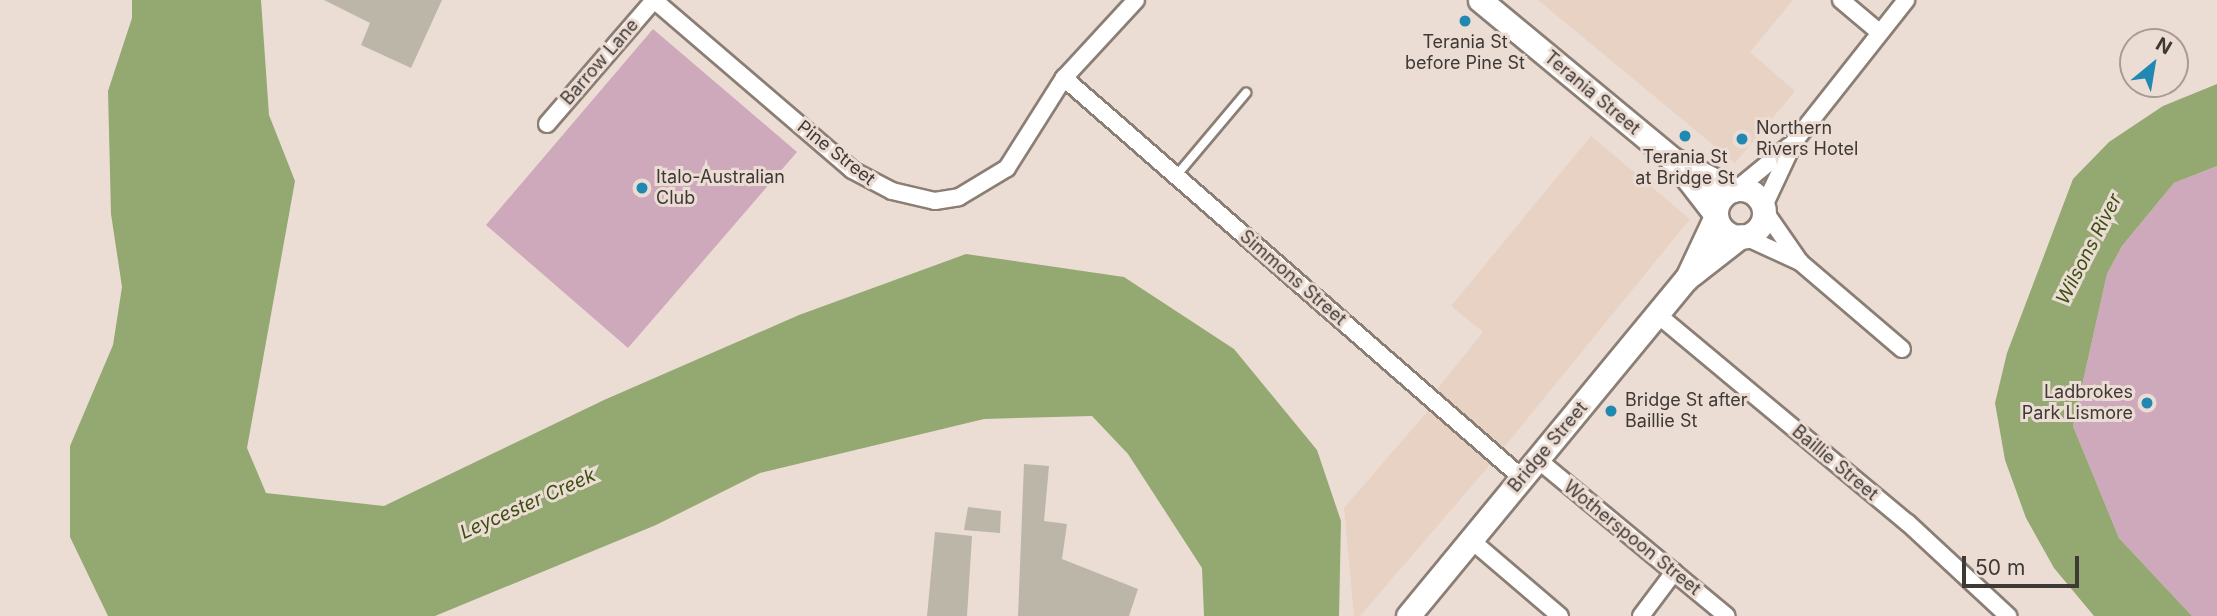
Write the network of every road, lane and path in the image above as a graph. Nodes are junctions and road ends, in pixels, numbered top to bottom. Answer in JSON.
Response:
{"nodes":[{"id":1,"x":654,"y":0,"type":"edge"},
{"id":2,"x":1136,"y":0,"type":"edge"},
{"id":3,"x":1480,"y":0,"type":"edge"},
{"id":4,"x":1841,"y":0,"type":"edge"},
{"id":5,"x":1906,"y":0,"type":"edge"},
{"id":6,"x":1879,"y":32,"type":"junction"},
{"id":7,"x":1064,"y":78,"type":"junction"},
{"id":8,"x":1246,"y":93,"type":"dead end"},
{"id":9,"x":547,"y":124,"type":"dead end"},
{"id":10,"x":1794,"y":142,"type":"junction"},
{"id":11,"x":1672,"y":159,"type":"junction"},
{"id":12,"x":1176,"y":176,"type":"junction"},
{"id":13,"x":1735,"y":189,"type":"junction"},
{"id":14,"x":1764,"y":209,"type":"junction"},
{"id":15,"x":1716,"y":216,"type":"junction"},
{"id":16,"x":1742,"y":236,"type":"junction"},
{"id":17,"x":1800,"y":262,"type":"junction"},
{"id":18,"x":1687,"y":278,"type":"junction"},
{"id":19,"x":1658,"y":315,"type":"junction"},
{"id":20,"x":1902,"y":349,"type":"dead end"},
{"id":21,"x":1537,"y":459,"type":"junction"},
{"id":22,"x":1522,"y":478,"type":"junction"},
{"id":23,"x":1471,"y":540,"type":"junction"},
{"id":24,"x":1674,"y":572,"type":"junction"},
{"id":25,"x":1408,"y":616,"type":"edge"},
{"id":26,"x":1560,"y":616,"type":"edge"},
{"id":27,"x":1641,"y":616,"type":"edge"},
{"id":28,"x":1727,"y":616,"type":"edge"},
{"id":29,"x":2008,"y":616,"type":"edge"}],
"edges":[{"from":1,"to":7,"type":"street","name":"Pine Street"},
{"from":1,"to":9,"type":"street","name":"Barrow Lane"},
{"from":2,"to":7,"type":"street","name":"Pine Street"},
{"from":3,"to":11,"type":"main road","name":"Terania Street"},
{"from":4,"to":6,"type":"street"},
{"from":5,"to":6,"type":"street"},
{"from":6,"to":10,"type":"street"},
{"from":7,"to":12,"type":"street","name":"Simmons Street"},
{"from":8,"to":12,"type":"lane"},
{"from":10,"to":13,"type":"street"},
{"from":10,"to":14,"type":"street"},
{"from":11,"to":13,"type":"main road","name":"Terania Street"},
{"from":11,"to":15,"type":"main road","name":"Terania Street"},
{"from":12,"to":22,"type":"street","name":"Simmons Street"},
{"from":13,"to":14,"type":"main road"},
{"from":13,"to":15,"type":"main road"},
{"from":14,"to":16,"type":"main road"},
{"from":14,"to":17,"type":"street"},
{"from":15,"to":16,"type":"main road"},
{"from":15,"to":18,"type":"main road","name":"Bridge Street"},
{"from":16,"to":17,"type":"street"},
{"from":16,"to":18,"type":"main road","name":"Bridge Street"},
{"from":17,"to":20,"type":"street"},
{"from":18,"to":19,"type":"main road","name":"Bridge Street"},
{"from":19,"to":21,"type":"main road","name":"Bridge Street"},
{"from":19,"to":29,"type":"street","name":"Baillie Street"},
{"from":21,"to":22,"type":"main road","name":"Bridge Street"},
{"from":21,"to":24,"type":"street","name":"Wotherspoon Street"},
{"from":22,"to":23,"type":"main road","name":"Bridge Street"},
{"from":23,"to":25,"type":"main road","name":"Bridge Street"},
{"from":23,"to":26,"type":"street"},
{"from":24,"to":27,"type":"street"},
{"from":24,"to":28,"type":"street","name":"Wotherspoon Street"}]}
